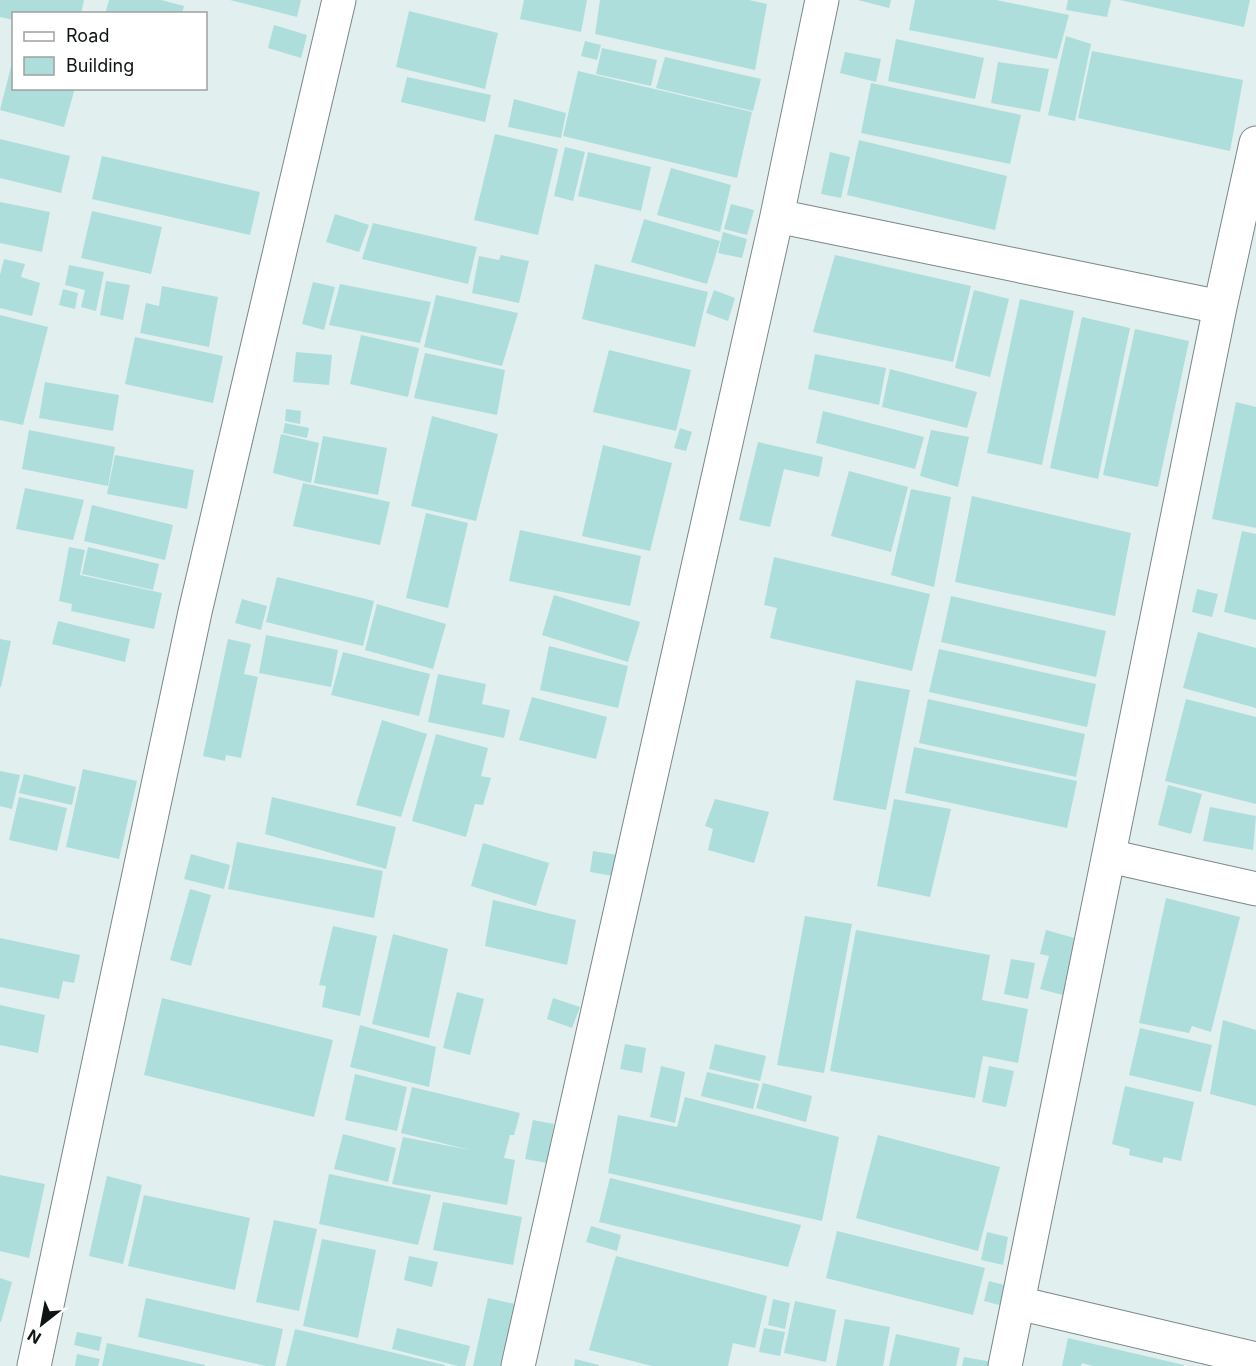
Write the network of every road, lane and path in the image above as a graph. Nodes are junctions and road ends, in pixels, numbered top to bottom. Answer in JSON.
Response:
{"nodes":[{"id":1,"x":339,"y":0,"type":"edge"},
{"id":2,"x":822,"y":0,"type":"edge"},
{"id":3,"x":1256,"y":142,"type":"edge"},
{"id":4,"x":777,"y":216,"type":"junction"},
{"id":5,"x":1220,"y":307,"type":"junction"},
{"id":6,"x":1109,"y":856,"type":"junction"},
{"id":7,"x":1256,"y":889,"type":"edge"},
{"id":8,"x":1018,"y":1302,"type":"junction"},
{"id":9,"x":1256,"y":1359,"type":"edge"},
{"id":10,"x":34,"y":1366,"type":"edge"},
{"id":11,"x":518,"y":1366,"type":"edge"},
{"id":12,"x":1005,"y":1366,"type":"edge"}],
"edges":[{"from":1,"to":10,"type":"street"},
{"from":2,"to":4,"type":"street"},
{"from":3,"to":5,"type":"street"},
{"from":4,"to":5,"type":"street"},
{"from":4,"to":11,"type":"street"},
{"from":5,"to":6,"type":"street"},
{"from":6,"to":7,"type":"street"},
{"from":6,"to":8,"type":"street"},
{"from":8,"to":9,"type":"street"},
{"from":8,"to":12,"type":"street"}]}
